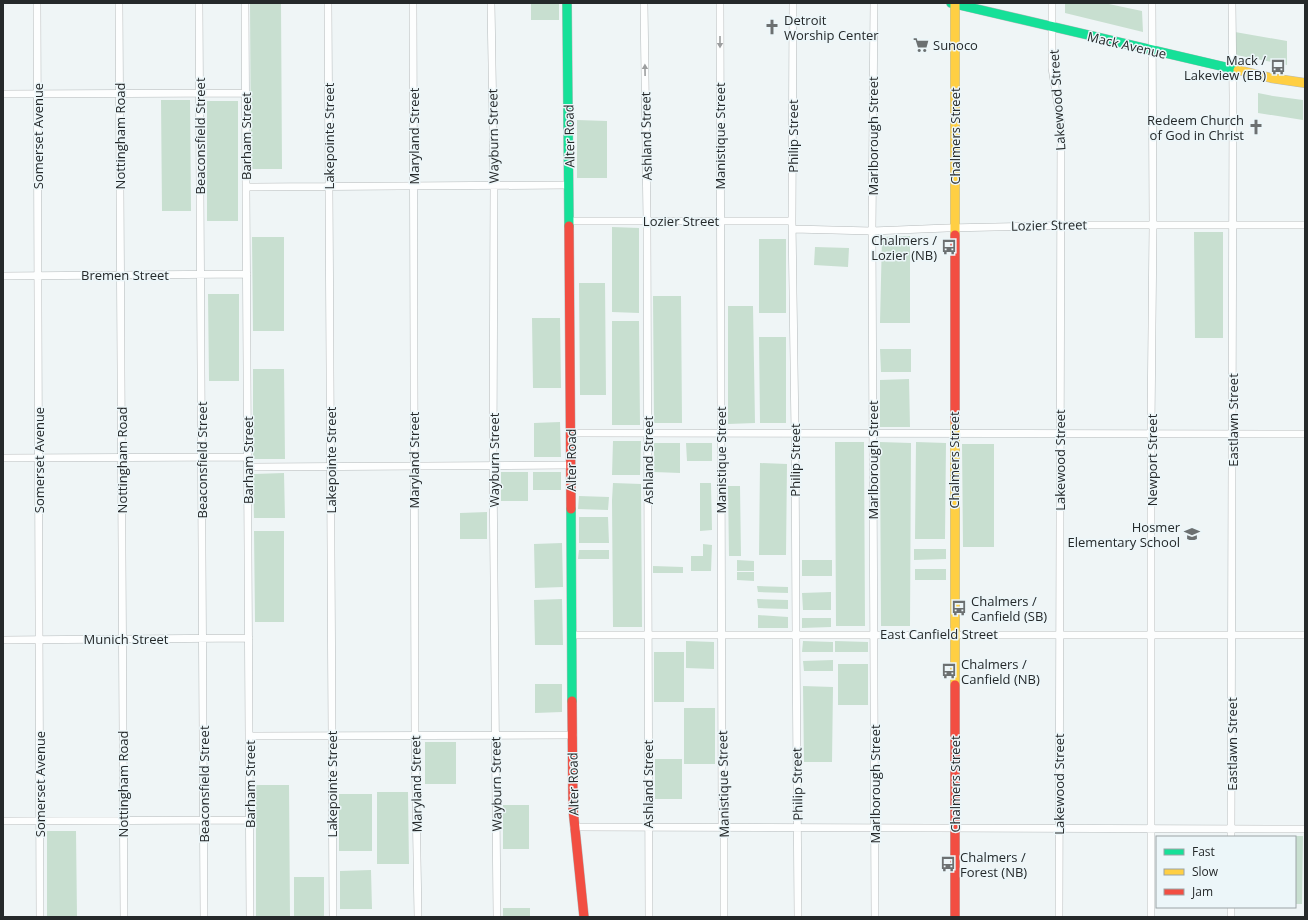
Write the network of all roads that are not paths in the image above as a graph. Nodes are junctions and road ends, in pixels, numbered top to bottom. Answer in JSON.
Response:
{"nodes":[{"id":1,"x":37,"y":3,"type":"edge"},
{"id":2,"x":119,"y":3,"type":"edge"},
{"id":3,"x":199,"y":3,"type":"edge"},
{"id":4,"x":245,"y":3,"type":"edge"},
{"id":5,"x":328,"y":3,"type":"edge"},
{"id":6,"x":413,"y":3,"type":"edge"},
{"id":7,"x":491,"y":3,"type":"edge"},
{"id":8,"x":567,"y":3,"type":"edge"},
{"id":9,"x":644,"y":3,"type":"edge"},
{"id":10,"x":720,"y":3,"type":"edge"},
{"id":11,"x":793,"y":3,"type":"edge"},
{"id":12,"x":874,"y":3,"type":"edge"},
{"id":13,"x":954,"y":3,"type":"edge"},
{"id":14,"x":1052,"y":3,"type":"edge"},
{"id":15,"x":1152,"y":3,"type":"edge"},
{"id":16,"x":1232,"y":3,"type":"edge"},
{"id":17,"x":1052,"y":28,"type":"junction"},
{"id":18,"x":1153,"y":51,"type":"junction"},
{"id":19,"x":1232,"y":70,"type":"junction"},
{"id":20,"x":1305,"y":83,"type":"edge"},
{"id":21,"x":120,"y":93,"type":"junction"},
{"id":22,"x":200,"y":93,"type":"junction"},
{"id":23,"x":246,"y":93,"type":"junction"},
{"id":24,"x":3,"y":94,"type":"edge"},
{"id":25,"x":37,"y":94,"type":"junction"},
{"id":26,"x":569,"y":185,"type":"junction"},
{"id":27,"x":329,"y":186,"type":"junction"},
{"id":28,"x":414,"y":186,"type":"junction"},
{"id":29,"x":494,"y":186,"type":"junction"},
{"id":30,"x":246,"y":187,"type":"junction"},
{"id":31,"x":570,"y":221,"type":"junction"},
{"id":32,"x":647,"y":221,"type":"junction"},
{"id":33,"x":720,"y":221,"type":"junction"},
{"id":34,"x":792,"y":221,"type":"junction"},
{"id":35,"x":1061,"y":225,"type":"junction"},
{"id":36,"x":1153,"y":225,"type":"junction"},
{"id":37,"x":1233,"y":225,"type":"junction"},
{"id":38,"x":1305,"y":225,"type":"edge"},
{"id":39,"x":955,"y":228,"type":"junction"},
{"id":40,"x":792,"y":229,"type":"junction"},
{"id":41,"x":872,"y":231,"type":"junction"},
{"id":42,"x":247,"y":274,"type":"junction"},
{"id":43,"x":120,"y":275,"type":"junction"},
{"id":44,"x":201,"y":275,"type":"junction"},
{"id":45,"x":3,"y":276,"type":"edge"},
{"id":46,"x":38,"y":276,"type":"junction"},
{"id":47,"x":648,"y":432,"type":"junction"},
{"id":48,"x":721,"y":432,"type":"junction"},
{"id":49,"x":571,"y":433,"type":"junction"},
{"id":50,"x":795,"y":433,"type":"junction"},
{"id":51,"x":874,"y":434,"type":"junction"},
{"id":52,"x":954,"y":434,"type":"junction"},
{"id":53,"x":1060,"y":434,"type":"junction"},
{"id":54,"x":1152,"y":434,"type":"junction"},
{"id":55,"x":1233,"y":434,"type":"junction"},
{"id":56,"x":1305,"y":434,"type":"edge"},
{"id":57,"x":122,"y":457,"type":"junction"},
{"id":58,"x":202,"y":457,"type":"junction"},
{"id":59,"x":248,"y":457,"type":"junction"},
{"id":60,"x":3,"y":458,"type":"edge"},
{"id":61,"x":39,"y":458,"type":"junction"},
{"id":62,"x":493,"y":465,"type":"junction"},
{"id":63,"x":571,"y":465,"type":"junction"},
{"id":64,"x":331,"y":466,"type":"junction"},
{"id":65,"x":414,"y":466,"type":"junction"},
{"id":66,"x":248,"y":467,"type":"junction"},
{"id":67,"x":572,"y":634,"type":"junction"},
{"id":68,"x":722,"y":634,"type":"junction"},
{"id":69,"x":796,"y":634,"type":"junction"},
{"id":70,"x":874,"y":634,"type":"junction"},
{"id":71,"x":954,"y":634,"type":"junction"},
{"id":72,"x":1060,"y":634,"type":"junction"},
{"id":73,"x":648,"y":635,"type":"junction"},
{"id":74,"x":1152,"y":635,"type":"junction"},
{"id":75,"x":1232,"y":635,"type":"junction"},
{"id":76,"x":1305,"y":635,"type":"edge"},
{"id":77,"x":203,"y":638,"type":"junction"},
{"id":78,"x":249,"y":638,"type":"junction"},
{"id":79,"x":39,"y":639,"type":"junction"},
{"id":80,"x":123,"y":639,"type":"junction"},
{"id":81,"x":3,"y":640,"type":"edge"},
{"id":82,"x":573,"y":735,"type":"junction"},
{"id":83,"x":250,"y":736,"type":"junction"},
{"id":84,"x":332,"y":736,"type":"junction"},
{"id":85,"x":415,"y":736,"type":"junction"},
{"id":86,"x":496,"y":736,"type":"junction"},
{"id":87,"x":204,"y":820,"type":"junction"},
{"id":88,"x":250,"y":820,"type":"junction"},
{"id":89,"x":3,"y":821,"type":"edge"},
{"id":90,"x":40,"y":821,"type":"junction"},
{"id":91,"x":124,"y":821,"type":"junction"},
{"id":92,"x":574,"y":827,"type":"junction"},
{"id":93,"x":648,"y":827,"type":"junction"},
{"id":94,"x":724,"y":827,"type":"junction"},
{"id":95,"x":798,"y":827,"type":"junction"},
{"id":96,"x":875,"y":827,"type":"junction"},
{"id":97,"x":955,"y":828,"type":"junction"},
{"id":98,"x":1059,"y":828,"type":"junction"},
{"id":99,"x":1152,"y":828,"type":"junction"},
{"id":100,"x":1232,"y":828,"type":"junction"},
{"id":101,"x":1305,"y":829,"type":"edge"},
{"id":102,"x":1232,"y":836,"type":"edge"},
{"id":103,"x":40,"y":917,"type":"edge"},
{"id":104,"x":124,"y":917,"type":"edge"},
{"id":105,"x":204,"y":917,"type":"edge"},
{"id":106,"x":250,"y":917,"type":"edge"},
{"id":107,"x":333,"y":917,"type":"edge"},
{"id":108,"x":418,"y":917,"type":"edge"},
{"id":109,"x":497,"y":917,"type":"edge"},
{"id":110,"x":584,"y":917,"type":"edge"},
{"id":111,"x":649,"y":917,"type":"edge"},
{"id":112,"x":724,"y":917,"type":"edge"},
{"id":113,"x":798,"y":917,"type":"edge"},
{"id":114,"x":875,"y":917,"type":"edge"},
{"id":115,"x":955,"y":917,"type":"edge"},
{"id":116,"x":1059,"y":917,"type":"edge"},
{"id":117,"x":1152,"y":917,"type":"edge"}],
"edges":[{"from":1,"to":25,"type":"street","name":"Somerset Avenue"},
{"from":2,"to":21,"type":"street","name":"Nottingham Road"},
{"from":3,"to":22,"type":"street","name":"Beaconsfield Street"},
{"from":4,"to":23,"type":"street","name":"Barham Street"},
{"from":5,"to":27,"type":"street","name":"Lakepointe Street"},
{"from":6,"to":28,"type":"street","name":"Maryland Street"},
{"from":7,"to":29,"type":"street","name":"Wayburn Street"},
{"from":8,"to":26,"type":"street","name":"Alter Road"},
{"from":32,"to":9,"type":"street","name":"Ashland Street","one_way":true},
{"from":10,"to":33,"type":"street","name":"Manistique Street","one_way":true},
{"from":11,"to":34,"type":"street","name":"Philip Street"},
{"from":12,"to":41,"type":"street","name":"Marlborough Street"},
{"from":13,"to":17,"type":"street","name":"Mack Avenue"},
{"from":13,"to":39,"type":"street","name":"Chalmers Street"},
{"from":14,"to":17,"type":"street","name":"Lakewood Street"},
{"from":15,"to":18,"type":"street","name":"Newport Street"},
{"from":16,"to":19,"type":"street","name":"Eastlawn Street"},
{"from":17,"to":18,"type":"street","name":"Mack Avenue"},
{"from":17,"to":35,"type":"street","name":"Lakewood Street"},
{"from":18,"to":19,"type":"street","name":"Mack Avenue"},
{"from":18,"to":36,"type":"street","name":"Newport Street"},
{"from":19,"to":20,"type":"street","name":"Mack Avenue"},
{"from":19,"to":37,"type":"street","name":"Eastlawn Street"},
{"from":21,"to":22,"type":"street"},
{"from":21,"to":25,"type":"street"},
{"from":21,"to":43,"type":"street","name":"Nottingham Road"},
{"from":22,"to":23,"type":"street"},
{"from":22,"to":44,"type":"street","name":"Beaconsfield Street"},
{"from":23,"to":30,"type":"street","name":"Barham Street"},
{"from":24,"to":25,"type":"street"},
{"from":25,"to":46,"type":"street","name":"Somerset Avenue"},
{"from":26,"to":29,"type":"street"},
{"from":26,"to":31,"type":"street","name":"Alter Road"},
{"from":27,"to":28,"type":"street"},
{"from":27,"to":30,"type":"street"},
{"from":27,"to":64,"type":"street","name":"Lakepointe Street"},
{"from":28,"to":29,"type":"street"},
{"from":28,"to":65,"type":"street","name":"Maryland Street"},
{"from":29,"to":62,"type":"street","name":"Wayburn Street"},
{"from":30,"to":42,"type":"street","name":"Barham Street"},
{"from":31,"to":32,"type":"street","name":"Lozier Street"},
{"from":31,"to":49,"type":"street","name":"Alter Road"},
{"from":32,"to":33,"type":"street","name":"Lozier Street"},
{"from":32,"to":47,"type":"street","name":"Ashland Street"},
{"from":33,"to":34,"type":"street","name":"Lozier Street"},
{"from":33,"to":48,"type":"street","name":"Manistique Street"},
{"from":34,"to":40,"type":"street","name":"Philip Street"},
{"from":35,"to":36,"type":"street","name":"Lozier Street"},
{"from":35,"to":39,"type":"street","name":"Lozier Street"},
{"from":35,"to":53,"type":"street","name":"Lakewood Street"},
{"from":36,"to":37,"type":"street","name":"Lozier Street"},
{"from":36,"to":54,"type":"street","name":"Newport Street"},
{"from":37,"to":38,"type":"street","name":"Lozier Street"},
{"from":37,"to":55,"type":"street","name":"Eastlawn Street"},
{"from":39,"to":41,"type":"street","name":"Lozier Street"},
{"from":39,"to":52,"type":"street","name":"Chalmers Street"},
{"from":40,"to":41,"type":"street","name":"Lozier Street"},
{"from":40,"to":50,"type":"street","name":"Philip Street"},
{"from":41,"to":51,"type":"street","name":"Marlborough Street"},
{"from":42,"to":44,"type":"street","name":"Bremen Street"},
{"from":42,"to":59,"type":"street","name":"Barham Street"},
{"from":43,"to":44,"type":"street","name":"Bremen Street"},
{"from":43,"to":46,"type":"street","name":"Bremen Street"},
{"from":43,"to":57,"type":"street","name":"Nottingham Road"},
{"from":44,"to":58,"type":"street","name":"Beaconsfield Street"},
{"from":45,"to":46,"type":"street","name":"Bremen Street"},
{"from":46,"to":61,"type":"street","name":"Somerset Avenue"},
{"from":47,"to":48,"type":"street"},
{"from":47,"to":49,"type":"street"},
{"from":47,"to":73,"type":"street","name":"Ashland Street"},
{"from":48,"to":50,"type":"street"},
{"from":48,"to":68,"type":"street","name":"Manistique Street"},
{"from":49,"to":63,"type":"street","name":"Alter Road"},
{"from":50,"to":51,"type":"street"},
{"from":50,"to":69,"type":"street","name":"Philip Street"},
{"from":51,"to":52,"type":"street"},
{"from":51,"to":70,"type":"street","name":"Marlborough Street"},
{"from":52,"to":53,"type":"street"},
{"from":52,"to":71,"type":"street","name":"Chalmers Street"},
{"from":53,"to":54,"type":"street"},
{"from":53,"to":72,"type":"street","name":"Lakewood Street"},
{"from":54,"to":55,"type":"street"},
{"from":54,"to":74,"type":"street","name":"Newport Street"},
{"from":55,"to":56,"type":"street"},
{"from":55,"to":75,"type":"street","name":"Eastlawn Street"},
{"from":57,"to":58,"type":"street"},
{"from":57,"to":61,"type":"street"},
{"from":57,"to":80,"type":"street","name":"Nottingham Road"},
{"from":58,"to":59,"type":"street"},
{"from":58,"to":77,"type":"street","name":"Beaconsfield Street"},
{"from":59,"to":66,"type":"street","name":"Barham Street"},
{"from":60,"to":61,"type":"street"},
{"from":61,"to":79,"type":"street","name":"Somerset Avenue"},
{"from":62,"to":63,"type":"street"},
{"from":62,"to":65,"type":"street"},
{"from":62,"to":86,"type":"street","name":"Wayburn Street"},
{"from":63,"to":67,"type":"street","name":"Alter Road"},
{"from":64,"to":65,"type":"street"},
{"from":64,"to":66,"type":"street"},
{"from":64,"to":84,"type":"street","name":"Lakepointe Street"},
{"from":65,"to":85,"type":"street","name":"Maryland Street"},
{"from":66,"to":78,"type":"street","name":"Barham Street"},
{"from":67,"to":73,"type":"street","name":"East Canfield Street"},
{"from":67,"to":82,"type":"street","name":"Alter Road"},
{"from":68,"to":69,"type":"street","name":"East Canfield Street"},
{"from":68,"to":73,"type":"street","name":"East Canfield Street"},
{"from":68,"to":94,"type":"street","name":"Manistique Street"},
{"from":69,"to":70,"type":"street","name":"East Canfield Street"},
{"from":69,"to":95,"type":"street","name":"Philip Street"},
{"from":70,"to":71,"type":"street","name":"East Canfield Street"},
{"from":70,"to":96,"type":"street","name":"Marlborough Street"},
{"from":71,"to":72,"type":"street","name":"East Canfield Street"},
{"from":71,"to":97,"type":"street","name":"Chalmers Street"},
{"from":72,"to":74,"type":"street","name":"East Canfield Street"},
{"from":72,"to":98,"type":"street","name":"Lakewood Street"},
{"from":73,"to":93,"type":"street","name":"Ashland Street"},
{"from":74,"to":75,"type":"street","name":"East Canfield Street"},
{"from":74,"to":99,"type":"street","name":"Newport Street"},
{"from":75,"to":76,"type":"street","name":"East Canfield Street"},
{"from":75,"to":100,"type":"street","name":"Eastlawn Street"},
{"from":77,"to":78,"type":"street","name":"Munich Street"},
{"from":77,"to":80,"type":"street","name":"Munich Street"},
{"from":77,"to":87,"type":"street","name":"Beaconsfield Street"},
{"from":78,"to":83,"type":"street","name":"Barham Street"},
{"from":79,"to":80,"type":"street","name":"Munich Street"},
{"from":79,"to":81,"type":"street","name":"Munich Street"},
{"from":79,"to":90,"type":"street","name":"Somerset Avenue"},
{"from":80,"to":91,"type":"street","name":"Nottingham Road"},
{"from":82,"to":86,"type":"street"},
{"from":82,"to":92,"type":"street","name":"Alter Road"},
{"from":83,"to":84,"type":"street"},
{"from":83,"to":88,"type":"street","name":"Barham Street"},
{"from":84,"to":85,"type":"street"},
{"from":84,"to":107,"type":"street","name":"Lakepointe Street"},
{"from":85,"to":86,"type":"street"},
{"from":85,"to":108,"type":"street","name":"Maryland Street"},
{"from":86,"to":109,"type":"street","name":"Wayburn Street"},
{"from":87,"to":88,"type":"street"},
{"from":87,"to":91,"type":"street"},
{"from":87,"to":105,"type":"street","name":"Beaconsfield Street"},
{"from":88,"to":106,"type":"street","name":"Barham Street"},
{"from":89,"to":90,"type":"street"},
{"from":90,"to":91,"type":"street"},
{"from":90,"to":103,"type":"street","name":"Somerset Avenue"},
{"from":91,"to":104,"type":"street","name":"Nottingham Road"},
{"from":92,"to":93,"type":"street"},
{"from":92,"to":110,"type":"street","name":"Alter Road"},
{"from":93,"to":94,"type":"street"},
{"from":93,"to":111,"type":"street","name":"Ashland Street"},
{"from":94,"to":95,"type":"street"},
{"from":94,"to":112,"type":"street","name":"Manistique Street"},
{"from":95,"to":96,"type":"street"},
{"from":95,"to":113,"type":"street","name":"Philip Street"},
{"from":96,"to":97,"type":"street"},
{"from":96,"to":114,"type":"street","name":"Marlborough Street"},
{"from":97,"to":98,"type":"street"},
{"from":97,"to":115,"type":"street","name":"Chalmers Street"},
{"from":98,"to":99,"type":"street"},
{"from":98,"to":116,"type":"street","name":"Lakewood Street"},
{"from":99,"to":100,"type":"street"},
{"from":99,"to":117,"type":"street","name":"Newport Street"},
{"from":100,"to":101,"type":"street"},
{"from":100,"to":102,"type":"street","name":"Eastlawn Street"}]}
